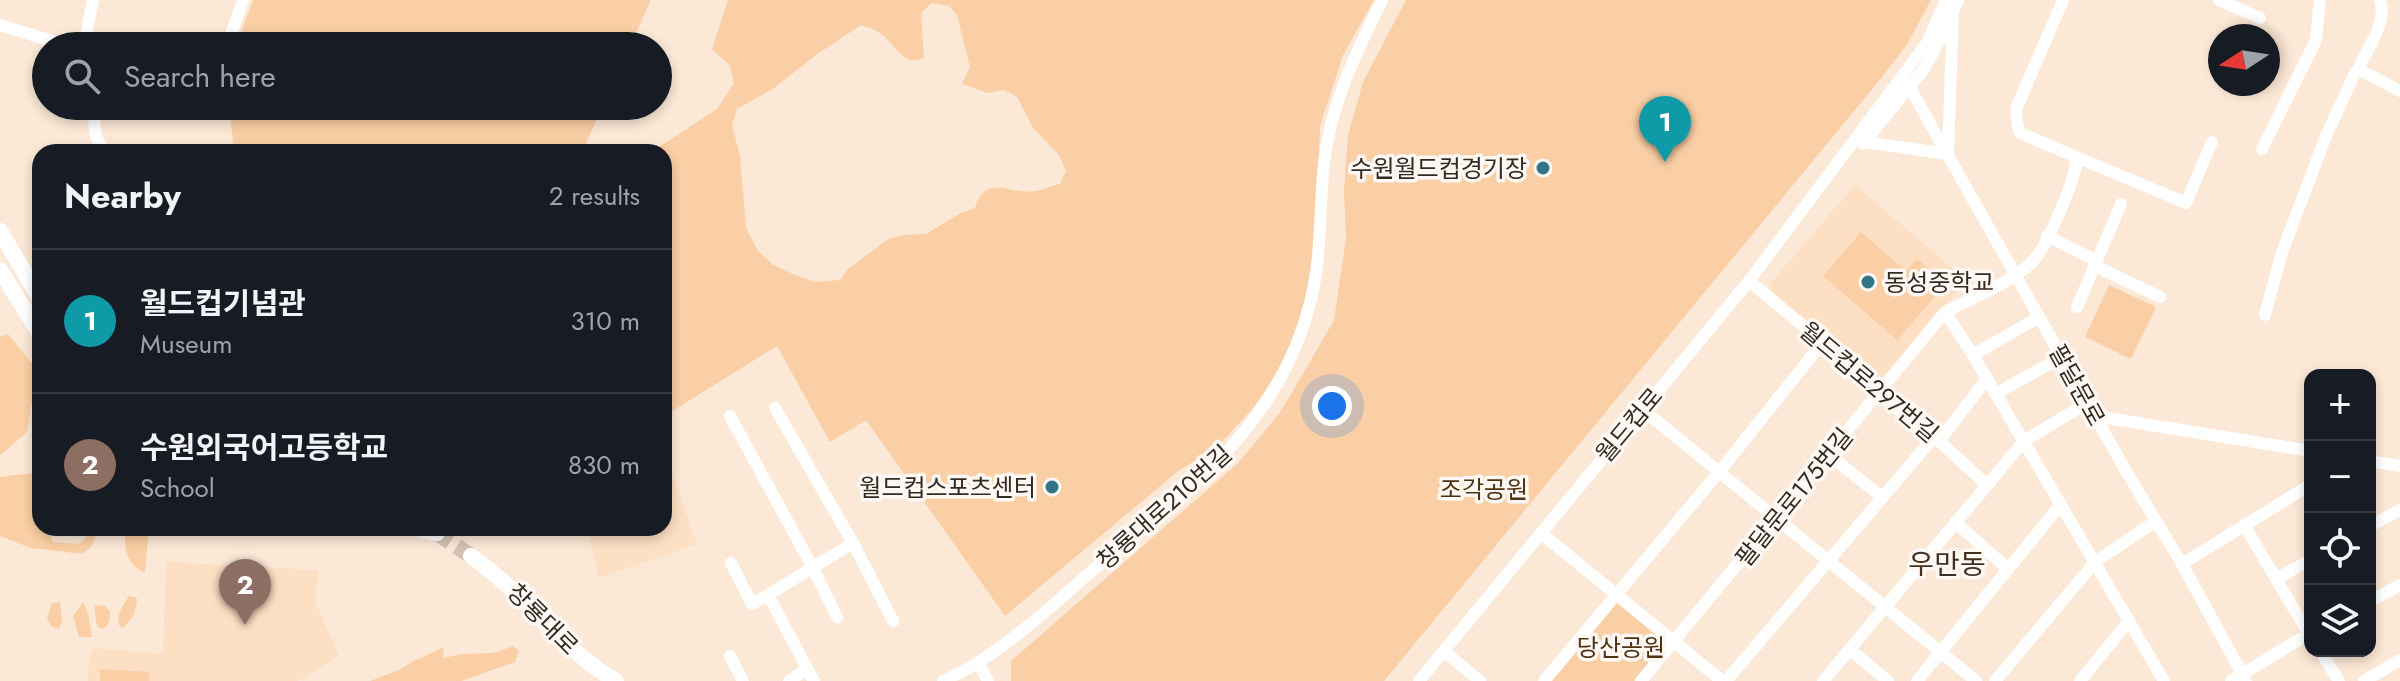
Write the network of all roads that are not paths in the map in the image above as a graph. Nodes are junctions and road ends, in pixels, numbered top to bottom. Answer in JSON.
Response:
{"nodes":[{"id":1,"x":93,"y":0,"type":"edge"},
{"id":2,"x":243,"y":0,"type":"edge"},
{"id":3,"x":1382,"y":0,"type":"edge"},
{"id":4,"x":2063,"y":0,"type":"edge"},
{"id":5,"x":2219,"y":0,"type":"edge"},
{"id":6,"x":2320,"y":0,"type":"edge"},
{"id":7,"x":2380,"y":0,"type":"edge"},
{"id":8,"x":1952,"y":4,"type":"edge"},
{"id":9,"x":2260,"y":18,"type":"dead end"},
{"id":10,"x":0,"y":25,"type":"edge"},
{"id":11,"x":87,"y":32,"type":"edge"},
{"id":12,"x":232,"y":32,"type":"edge"},
{"id":13,"x":32,"y":35,"type":"edge"},
{"id":14,"x":2358,"y":69,"type":"junction"},
{"id":15,"x":1906,"y":83,"type":"junction"},
{"id":16,"x":2400,"y":91,"type":"edge"},
{"id":17,"x":94,"y":120,"type":"edge"},
{"id":18,"x":1865,"y":142,"type":"junction"},
{"id":19,"x":2212,"y":142,"type":"dead end"},
{"id":20,"x":100,"y":144,"type":"edge"},
{"id":21,"x":2262,"y":149,"type":"dead end"},
{"id":22,"x":1948,"y":154,"type":"junction"},
{"id":23,"x":2074,"y":156,"type":"junction"},
{"id":24,"x":1836,"y":167,"type":"junction"},
{"id":25,"x":2121,"y":204,"type":"dead end"},
{"id":26,"x":0,"y":231,"type":"edge"},
{"id":27,"x":2047,"y":236,"type":"junction"},
{"id":28,"x":2096,"y":264,"type":"junction"},
{"id":29,"x":0,"y":270,"type":"edge"},
{"id":30,"x":2015,"y":275,"type":"junction"},
{"id":31,"x":1749,"y":281,"type":"junction"},
{"id":32,"x":32,"y":285,"type":"edge"},
{"id":33,"x":2160,"y":297,"type":"dead end"},
{"id":34,"x":2077,"y":307,"type":"dead end"},
{"id":35,"x":1945,"y":312,"type":"junction"},
{"id":36,"x":2265,"y":315,"type":"dead end"},
{"id":37,"x":2039,"y":317,"type":"junction"},
{"id":38,"x":32,"y":321,"type":"edge"},
{"id":39,"x":1823,"y":342,"type":"junction"},
{"id":40,"x":1973,"y":355,"type":"junction"},
{"id":41,"x":2062,"y":357,"type":"junction"},
{"id":42,"x":1987,"y":379,"type":"junction"},
{"id":43,"x":1878,"y":394,"type":"junction"},
{"id":44,"x":1995,"y":394,"type":"junction"},
{"id":45,"x":2087,"y":403,"type":"junction"},
{"id":46,"x":775,"y":408,"type":"dead end"},
{"id":47,"x":1642,"y":409,"type":"junction"},
{"id":48,"x":730,"y":416,"type":"dead end"},
{"id":49,"x":2095,"y":416,"type":"junction"},
{"id":50,"x":1936,"y":439,"type":"junction"},
{"id":51,"x":2024,"y":441,"type":"junction"},
{"id":52,"x":2304,"y":450,"type":"edge"},
{"id":53,"x":1829,"y":455,"type":"junction"},
{"id":54,"x":2376,"y":462,"type":"edge"},
{"id":55,"x":2400,"y":466,"type":"edge"},
{"id":56,"x":1719,"y":472,"type":"junction"},
{"id":57,"x":1987,"y":485,"type":"junction"},
{"id":58,"x":2304,"y":489,"type":"edge"},
{"id":59,"x":1882,"y":497,"type":"junction"},
{"id":60,"x":2061,"y":504,"type":"junction"},
{"id":61,"x":2400,"y":510,"type":"edge"},
{"id":62,"x":1777,"y":519,"type":"junction"},
{"id":63,"x":2156,"y":521,"type":"junction"},
{"id":64,"x":1955,"y":522,"type":"junction"},
{"id":65,"x":2376,"y":523,"type":"edge"},
{"id":66,"x":2244,"y":525,"type":"junction"},
{"id":67,"x":1541,"y":533,"type":"junction"},
{"id":68,"x":853,"y":543,"type":"junction"},
{"id":69,"x":471,"y":556,"type":"tunnel mouth"},
{"id":70,"x":1828,"y":560,"type":"junction"},
{"id":71,"x":2095,"y":562,"type":"junction"},
{"id":72,"x":731,"y":563,"type":"dead end"},
{"id":73,"x":2304,"y":563,"type":"edge"},
{"id":74,"x":2182,"y":564,"type":"junction"},
{"id":75,"x":813,"y":568,"type":"junction"},
{"id":76,"x":2008,"y":569,"type":"junction"},
{"id":77,"x":2276,"y":579,"type":"junction"},
{"id":78,"x":2400,"y":585,"type":"edge"},
{"id":79,"x":768,"y":595,"type":"junction"},
{"id":80,"x":1617,"y":595,"type":"junction"},
{"id":81,"x":2376,"y":598,"type":"edge"},
{"id":82,"x":1884,"y":606,"type":"junction"},
{"id":83,"x":837,"y":617,"type":"dead end"},
{"id":84,"x":893,"y":621,"type":"dead end"},
{"id":85,"x":2129,"y":621,"type":"junction"},
{"id":86,"x":2304,"y":626,"type":"edge"},
{"id":87,"x":2304,"y":637,"type":"edge"},
{"id":88,"x":1674,"y":642,"type":"junction"},
{"id":89,"x":1849,"y":649,"type":"junction"},
{"id":90,"x":1444,"y":651,"type":"junction"},
{"id":91,"x":1941,"y":652,"type":"junction"},
{"id":92,"x":730,"y":656,"type":"dead end"},
{"id":93,"x":2324,"y":657,"type":"edge"},
{"id":94,"x":2400,"y":660,"type":"edge"},
{"id":95,"x":978,"y":663,"type":"junction"},
{"id":96,"x":807,"y":669,"type":"junction"},
{"id":97,"x":2240,"y":679,"type":"edge"},
{"id":98,"x":616,"y":681,"type":"edge"},
{"id":99,"x":743,"y":681,"type":"edge"},
{"id":100,"x":789,"y":681,"type":"edge"},
{"id":101,"x":814,"y":681,"type":"edge"},
{"id":102,"x":943,"y":681,"type":"edge"},
{"id":103,"x":988,"y":681,"type":"edge"},
{"id":104,"x":1419,"y":681,"type":"edge"},
{"id":105,"x":1480,"y":681,"type":"edge"},
{"id":106,"x":1544,"y":681,"type":"edge"},
{"id":107,"x":1641,"y":681,"type":"edge"},
{"id":108,"x":1724,"y":681,"type":"edge"},
{"id":109,"x":1823,"y":681,"type":"edge"},
{"id":110,"x":1888,"y":681,"type":"edge"},
{"id":111,"x":1917,"y":681,"type":"edge"},
{"id":112,"x":1976,"y":681,"type":"edge"},
{"id":113,"x":1995,"y":681,"type":"edge"},
{"id":114,"x":2080,"y":681,"type":"edge"},
{"id":115,"x":2164,"y":681,"type":"edge"},
{"id":116,"x":2339,"y":681,"type":"edge"},
{"id":117,"x":2364,"y":681,"type":"edge"}],
"edges":[{"from":1,"to":11,"type":"street"},
{"from":2,"to":12,"type":"street"},
{"from":3,"to":95,"type":"street","name":"창룡대로210번길"},
{"from":4,"to":23,"type":"street"},
{"from":5,"to":9,"type":"street"},
{"from":6,"to":21,"type":"street"},
{"from":7,"to":14,"type":"street"},
{"from":8,"to":15,"type":"street","name":"월드컵로"},
{"from":8,"to":22,"type":"street"},
{"from":10,"to":13,"type":"street"},
{"from":14,"to":16,"type":"street"},
{"from":14,"to":36,"type":"street"},
{"from":15,"to":18,"type":"street","name":"월드컵로"},
{"from":15,"to":22,"type":"street","name":"팔달문로"},
{"from":15,"to":24,"type":"street","name":"월드컵로"},
{"from":17,"to":20,"type":"street"},
{"from":18,"to":22,"type":"street"},
{"from":18,"to":24,"type":"street","name":"월드컵로"},
{"from":19,"to":23,"type":"street"},
{"from":22,"to":30,"type":"street","name":"팔달문로"},
{"from":23,"to":27,"type":"street","name":"팔달문로175번길"},
{"from":24,"to":31,"type":"street","name":"월드컵로"},
{"from":25,"to":28,"type":"street"},
{"from":26,"to":32,"type":"main road"},
{"from":27,"to":28,"type":"street"},
{"from":27,"to":30,"type":"street","name":"팔달문로175번길"},
{"from":28,"to":33,"type":"street"},
{"from":28,"to":34,"type":"street"},
{"from":29,"to":38,"type":"main road"},
{"from":30,"to":35,"type":"street","name":"팔달문로175번길"},
{"from":30,"to":37,"type":"street","name":"팔달문로"},
{"from":31,"to":39,"type":"street","name":"월드컵로297번길"},
{"from":31,"to":47,"type":"street","name":"월드컵로"},
{"from":35,"to":40,"type":"street"},
{"from":35,"to":43,"type":"street","name":"팔달문로175번길"},
{"from":37,"to":40,"type":"street"},
{"from":37,"to":41,"type":"street","name":"팔달문로"},
{"from":39,"to":43,"type":"street","name":"월드컵로297번길"},
{"from":39,"to":56,"type":"street"},
{"from":40,"to":42,"type":"street"},
{"from":41,"to":44,"type":"street"},
{"from":41,"to":45,"type":"street","name":"팔달문로"},
{"from":42,"to":44,"type":"street"},
{"from":42,"to":50,"type":"street"},
{"from":43,"to":50,"type":"street","name":"월드컵로297번길"},
{"from":43,"to":53,"type":"street","name":"팔달문로175번길"},
{"from":44,"to":51,"type":"street"},
{"from":45,"to":49,"type":"street","name":"팔달문로"},
{"from":45,"to":51,"type":"street"},
{"from":46,"to":68,"type":"street"},
{"from":47,"to":56,"type":"street"},
{"from":47,"to":67,"type":"street","name":"월드컵로"},
{"from":48,"to":75,"type":"street"},
{"from":49,"to":52,"type":"street"},
{"from":49,"to":63,"type":"street","name":"팔달문로"},
{"from":50,"to":57,"type":"street","name":"월드컵로297번길"},
{"from":50,"to":59,"type":"street"},
{"from":51,"to":57,"type":"street"},
{"from":51,"to":60,"type":"street"},
{"from":53,"to":59,"type":"street"},
{"from":53,"to":62,"type":"street","name":"팔달문로175번길"},
{"from":54,"to":55,"type":"street"},
{"from":56,"to":62,"type":"street"},
{"from":56,"to":80,"type":"street"},
{"from":57,"to":64,"type":"street"},
{"from":58,"to":66,"type":"street"},
{"from":59,"to":70,"type":"street"},
{"from":60,"to":71,"type":"street"},
{"from":60,"to":76,"type":"street"},
{"from":61,"to":65,"type":"street"},
{"from":62,"to":70,"type":"street"},
{"from":62,"to":88,"type":"street","name":"팔달문로175번길"},
{"from":63,"to":71,"type":"street"},
{"from":63,"to":74,"type":"street","name":"팔달문로"},
{"from":64,"to":76,"type":"street"},
{"from":64,"to":82,"type":"street"},
{"from":66,"to":74,"type":"street"},
{"from":66,"to":77,"type":"street"},
{"from":67,"to":80,"type":"street"},
{"from":67,"to":90,"type":"street","name":"월드컵로"},
{"from":68,"to":75,"type":"street"},
{"from":68,"to":84,"type":"street"},
{"from":69,"to":98,"type":"main road","name":"창룡대로"},
{"from":70,"to":82,"type":"street"},
{"from":70,"to":108,"type":"street"},
{"from":71,"to":85,"type":"street"},
{"from":71,"to":113,"type":"street"},
{"from":72,"to":79,"type":"street"},
{"from":73,"to":77,"type":"street"},
{"from":74,"to":97,"type":"street","name":"팔달문로"},
{"from":75,"to":79,"type":"street"},
{"from":75,"to":83,"type":"street"},
{"from":76,"to":91,"type":"street"},
{"from":77,"to":86,"type":"street"},
{"from":78,"to":81,"type":"street"},
{"from":79,"to":96,"type":"street"},
{"from":80,"to":88,"type":"street"},
{"from":80,"to":106,"type":"street"},
{"from":82,"to":89,"type":"street"},
{"from":82,"to":91,"type":"street"},
{"from":85,"to":114,"type":"street"},
{"from":85,"to":115,"type":"street"},
{"from":87,"to":97,"type":"street"},
{"from":88,"to":107,"type":"street","name":"팔달문로175번길"},
{"from":88,"to":108,"type":"street"},
{"from":89,"to":109,"type":"street"},
{"from":89,"to":110,"type":"street"},
{"from":90,"to":104,"type":"street","name":"월드컵로"},
{"from":90,"to":105,"type":"street"},
{"from":91,"to":111,"type":"street"},
{"from":91,"to":112,"type":"street"},
{"from":92,"to":99,"type":"street"},
{"from":93,"to":116,"type":"street"},
{"from":94,"to":117,"type":"street"},
{"from":95,"to":102,"type":"street","name":"창룡대로210번길"},
{"from":95,"to":103,"type":"street"},
{"from":96,"to":100,"type":"street"},
{"from":96,"to":101,"type":"street"}]}
